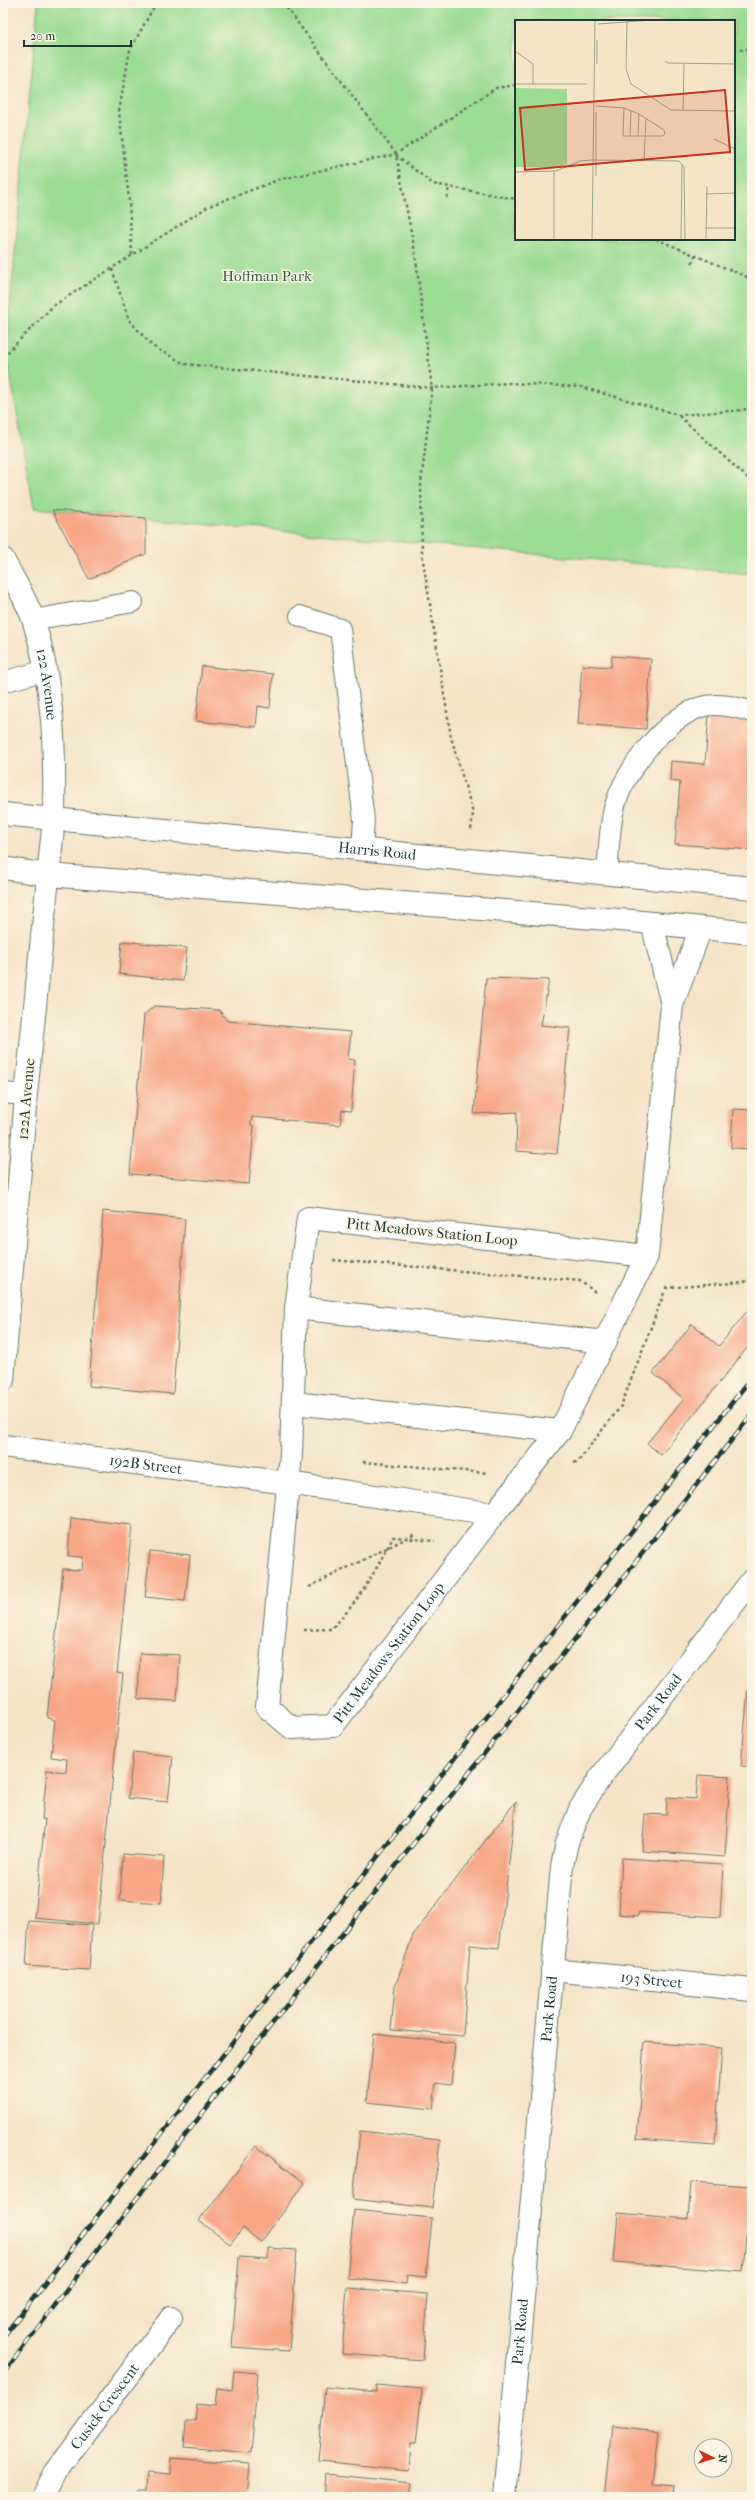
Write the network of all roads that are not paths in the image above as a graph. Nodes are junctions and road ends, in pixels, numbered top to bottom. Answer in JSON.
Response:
{"nodes":[{"id":1,"x":3,"y":559,"type":"edge"},
{"id":2,"x":133,"y":602,"type":"dead end"},
{"id":3,"x":300,"y":616,"type":"dead end"},
{"id":4,"x":33,"y":620,"type":"junction"},
{"id":5,"x":46,"y":670,"type":"junction"},
{"id":6,"x":3,"y":682,"type":"edge"},
{"id":7,"x":752,"y":712,"type":"edge"},
{"id":8,"x":3,"y":814,"type":"edge"},
{"id":9,"x":54,"y":818,"type":"junction"},
{"id":10,"x":362,"y":850,"type":"junction"},
{"id":11,"x":3,"y":868,"type":"edge"},
{"id":12,"x":608,"y":873,"type":"junction"},
{"id":13,"x":48,"y":875,"type":"junction"},
{"id":14,"x":752,"y":888,"type":"edge"},
{"id":15,"x":652,"y":923,"type":"junction"},
{"id":16,"x":701,"y":928,"type":"junction"},
{"id":17,"x":752,"y":933,"type":"edge"},
{"id":18,"x":672,"y":1005,"type":"junction"},
{"id":19,"x":3,"y":1093,"type":"edge"},
{"id":20,"x":26,"y":1095,"type":"junction"},
{"id":21,"x":647,"y":1256,"type":"junction"},
{"id":22,"x":296,"y":1308,"type":"junction"},
{"id":23,"x":606,"y":1342,"type":"junction"},
{"id":24,"x":3,"y":1380,"type":"edge"},
{"id":25,"x":293,"y":1403,"type":"junction"},
{"id":26,"x":560,"y":1431,"type":"junction"},
{"id":27,"x":3,"y":1446,"type":"edge"},
{"id":28,"x":288,"y":1483,"type":"junction"},
{"id":29,"x":494,"y":1514,"type":"junction"},
{"id":30,"x":752,"y":1580,"type":"edge"},
{"id":31,"x":552,"y":1970,"type":"junction"},
{"id":32,"x":752,"y":1990,"type":"edge"},
{"id":33,"x":171,"y":2318,"type":"dead end"},
{"id":34,"x":43,"y":2497,"type":"edge"},
{"id":35,"x":505,"y":2497,"type":"edge"}],
"edges":[{"from":1,"to":4,"type":"street","name":"122 Avenue"},
{"from":2,"to":4,"type":"lane"},
{"from":3,"to":10,"type":"lane"},
{"from":4,"to":5,"type":"street","name":"122 Avenue"},
{"from":5,"to":6,"type":"lane"},
{"from":5,"to":9,"type":"street","name":"122 Avenue"},
{"from":7,"to":12,"type":"lane"},
{"from":8,"to":9,"type":"street","name":"Harris Road"},
{"from":9,"to":10,"type":"street","name":"Harris Road"},
{"from":9,"to":13,"type":"street","name":"122A Avenue"},
{"from":10,"to":12,"type":"street","name":"Harris Road"},
{"from":11,"to":13,"type":"street"},
{"from":12,"to":14,"type":"street","name":"Harris Road"},
{"from":13,"to":15,"type":"street"},
{"from":13,"to":20,"type":"street","name":"122A Avenue"},
{"from":15,"to":16,"type":"street"},
{"from":15,"to":18,"type":"street"},
{"from":16,"to":17,"type":"street"},
{"from":16,"to":18,"type":"street"},
{"from":18,"to":21,"type":"street","name":"Pitt Meadows Station Loop"},
{"from":19,"to":20,"type":"lane"},
{"from":20,"to":24,"type":"street","name":"122A Avenue"},
{"from":21,"to":22,"type":"street","name":"Pitt Meadows Station Loop"},
{"from":21,"to":23,"type":"street","name":"Pitt Meadows Station Loop"},
{"from":22,"to":23,"type":"street"},
{"from":22,"to":25,"type":"street","name":"Pitt Meadows Station Loop"},
{"from":23,"to":26,"type":"street","name":"Pitt Meadows Station Loop"},
{"from":25,"to":26,"type":"street"},
{"from":25,"to":28,"type":"street","name":"Pitt Meadows Station Loop"},
{"from":26,"to":29,"type":"street","name":"Pitt Meadows Station Loop"},
{"from":27,"to":28,"type":"street","name":"192B Street"},
{"from":28,"to":29,"type":"street"},
{"from":28,"to":29,"type":"street","name":"Pitt Meadows Station Loop"},
{"from":30,"to":31,"type":"street","name":"Park Road"},
{"from":31,"to":32,"type":"street","name":"193 Street"},
{"from":31,"to":35,"type":"street","name":"Park Road"},
{"from":33,"to":34,"type":"street","name":"Cusick Crescent"}]}
